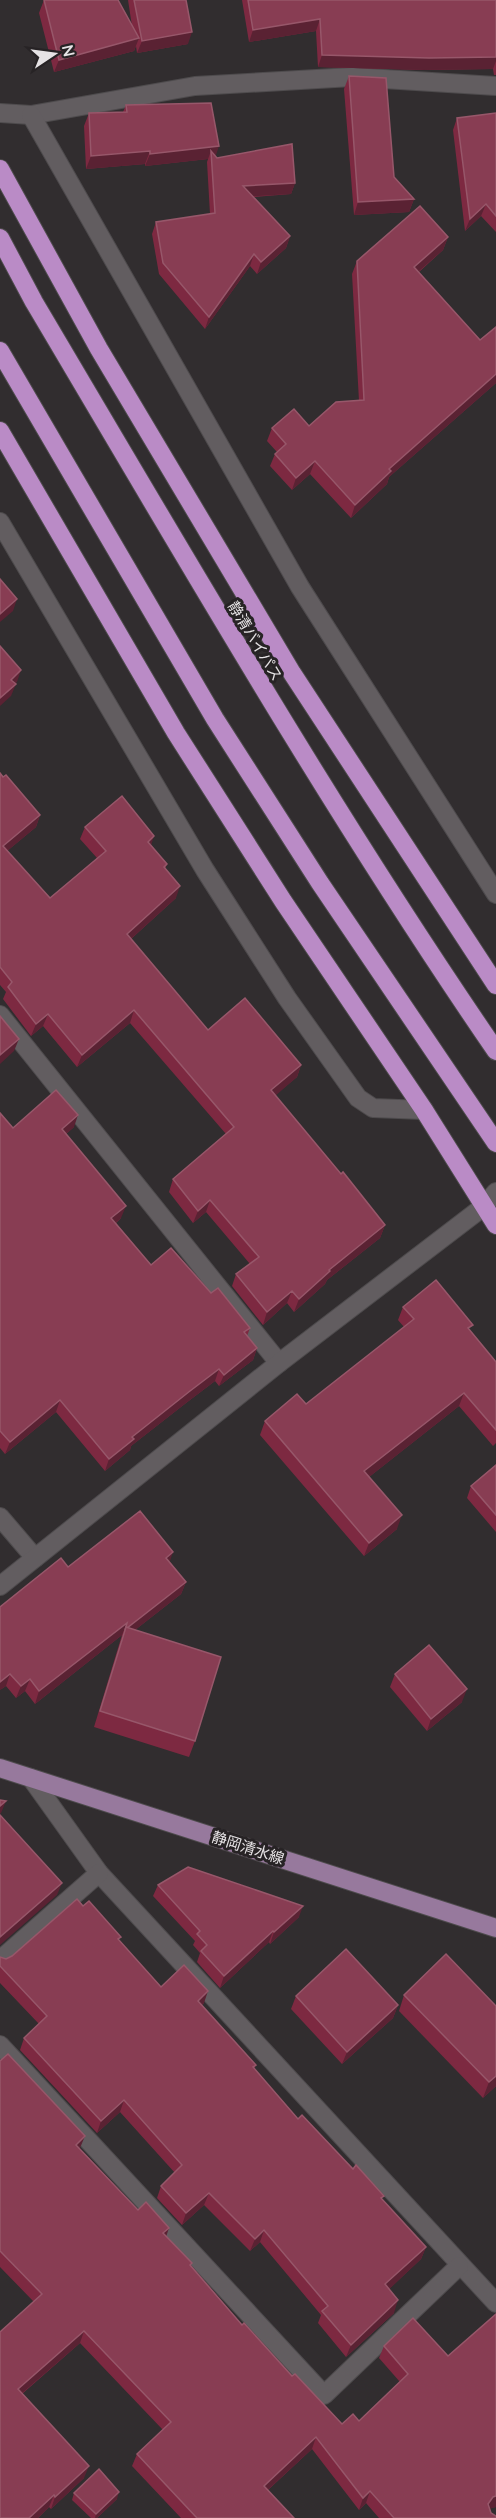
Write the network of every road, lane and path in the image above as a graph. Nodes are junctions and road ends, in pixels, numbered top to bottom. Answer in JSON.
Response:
{"nodes":[{"id":1,"x":496,"y":86,"type":"edge"},
{"id":2,"x":0,"y":113,"type":"edge"},
{"id":3,"x":31,"y":116,"type":"junction"},
{"id":4,"x":0,"y":169,"type":"edge"},
{"id":5,"x":0,"y":238,"type":"edge"},
{"id":6,"x":0,"y":351,"type":"edge"},
{"id":7,"x":0,"y":431,"type":"edge"},
{"id":8,"x":0,"y":522,"type":"edge"},
{"id":9,"x":496,"y":894,"type":"edge"},
{"id":10,"x":496,"y":985,"type":"edge"},
{"id":11,"x":0,"y":1016,"type":"edge"},
{"id":12,"x":496,"y":1051,"type":"edge"},
{"id":13,"x":424,"y":1110,"type":"junction"},
{"id":14,"x":496,"y":1143,"type":"edge"},
{"id":15,"x":496,"y":1192,"type":"edge"},
{"id":16,"x":483,"y":1206,"type":"junction"},
{"id":17,"x":496,"y":1225,"type":"edge"},
{"id":18,"x":279,"y":1363,"type":"junction"},
{"id":19,"x":0,"y":1517,"type":"edge"},
{"id":20,"x":35,"y":1558,"type":"junction"},
{"id":21,"x":0,"y":1586,"type":"edge"},
{"id":22,"x":0,"y":1768,"type":"edge"},
{"id":23,"x":31,"y":1778,"type":"junction"},
{"id":24,"x":99,"y":1873,"type":"junction"},
{"id":25,"x":496,"y":1928,"type":"edge"},
{"id":26,"x":0,"y":1960,"type":"edge"},
{"id":27,"x":0,"y":2045,"type":"edge"},
{"id":28,"x":459,"y":2266,"type":"junction"},
{"id":29,"x":496,"y":2303,"type":"edge"}],
"edges":[{"from":1,"to":3,"type":"street"},
{"from":2,"to":3,"type":"street"},
{"from":3,"to":9,"type":"street"},
{"from":4,"to":10,"type":"highway"},
{"from":5,"to":12,"type":"highway","name":"静清バイパス"},
{"from":6,"to":14,"type":"highway"},
{"from":7,"to":13,"type":"highway"},
{"from":8,"to":13,"type":"street"},
{"from":11,"to":18,"type":"street"},
{"from":13,"to":16,"type":"highway"},
{"from":15,"to":16,"type":"street"},
{"from":16,"to":17,"type":"highway"},
{"from":16,"to":18,"type":"street"},
{"from":18,"to":20,"type":"street"},
{"from":19,"to":20,"type":"street"},
{"from":20,"to":21,"type":"street"},
{"from":22,"to":23,"type":"main road","name":"静岡清水線"},
{"from":23,"to":24,"type":"street"},
{"from":23,"to":25,"type":"main road","name":"静岡清水線"},
{"from":24,"to":26,"type":"street"},
{"from":24,"to":28,"type":"street"},
{"from":27,"to":28,"type":"street"},
{"from":28,"to":29,"type":"street"}]}
